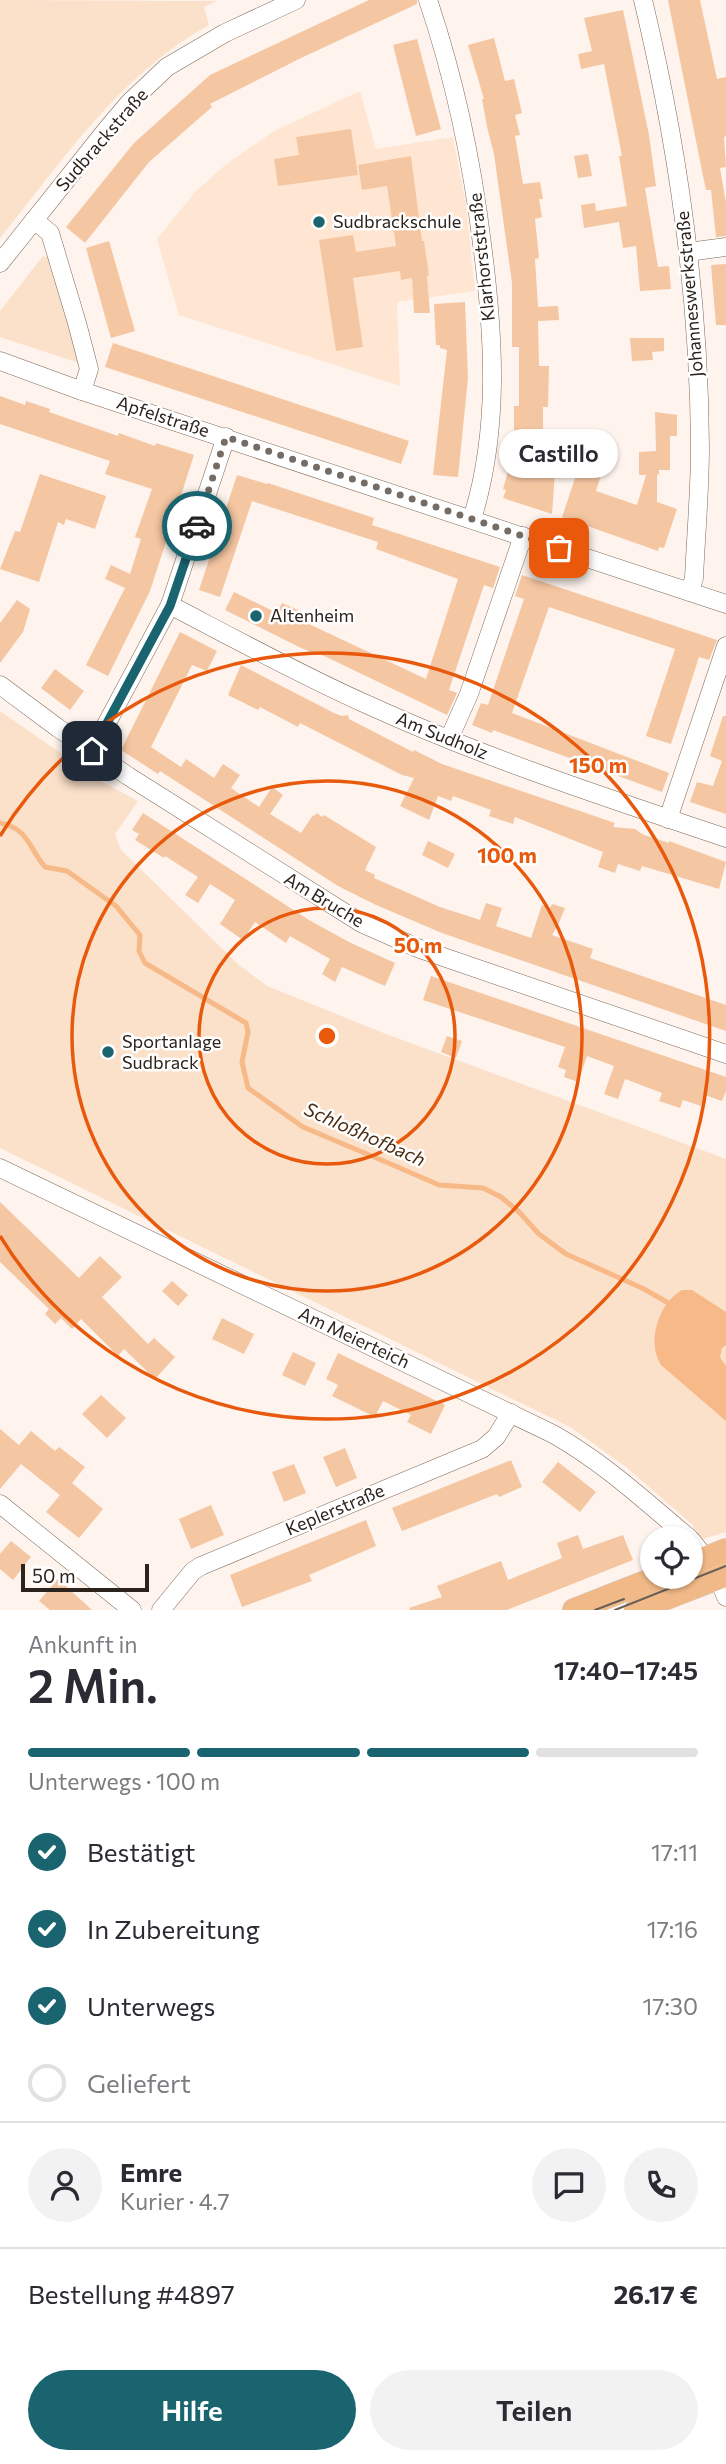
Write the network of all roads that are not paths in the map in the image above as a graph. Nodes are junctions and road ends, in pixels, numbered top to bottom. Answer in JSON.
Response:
{"nodes":[{"id":1,"x":296,"y":0,"type":"edge"},
{"id":2,"x":428,"y":0,"type":"edge"},
{"id":3,"x":643,"y":0,"type":"edge"},
{"id":4,"x":34,"y":220,"type":"junction"},
{"id":5,"x":726,"y":247,"type":"edge"},
{"id":6,"x":688,"y":252,"type":"junction"},
{"id":7,"x":0,"y":263,"type":"edge"},
{"id":8,"x":0,"y":361,"type":"edge"},
{"id":9,"x":82,"y":391,"type":"junction"},
{"id":10,"x":226,"y":437,"type":"junction"},
{"id":11,"x":472,"y":519,"type":"junction"},
{"id":12,"x":523,"y":536,"type":"junction"},
{"id":13,"x":690,"y":592,"type":"junction"},
{"id":14,"x":726,"y":604,"type":"edge"},
{"id":15,"x":170,"y":606,"type":"junction"},
{"id":16,"x":726,"y":646,"type":"edge"},
{"id":17,"x":0,"y":685,"type":"edge"},
{"id":18,"x":449,"y":739,"type":"junction"},
{"id":19,"x":92,"y":751,"type":"junction"},
{"id":20,"x":668,"y":818,"type":"junction"},
{"id":21,"x":726,"y":838,"type":"edge"},
{"id":22,"x":726,"y":1054,"type":"edge"},
{"id":23,"x":0,"y":1167,"type":"edge"},
{"id":24,"x":511,"y":1413,"type":"junction"},
{"id":25,"x":0,"y":1504,"type":"edge"},
{"id":26,"x":674,"y":1526,"type":"edge"},
{"id":27,"x":703,"y":1553,"type":"edge"},
{"id":28,"x":724,"y":1583,"type":"edge"},
{"id":29,"x":640,"y":1584,"type":"edge"},
{"id":30,"x":132,"y":1610,"type":"edge"},
{"id":31,"x":161,"y":1610,"type":"edge"},
{"id":32,"x":574,"y":1610,"type":"edge"},
{"id":33,"x":636,"y":1610,"type":"edge"}],
"edges":[{"from":1,"to":4,"type":"street","name":"Sudbrackstraße"},
{"from":2,"to":11,"type":"street","name":"Klarhorststraße"},
{"from":3,"to":6,"type":"street","name":"Johanneswerkstraße"},
{"from":4,"to":7,"type":"street","name":"Sudbrackstraße"},
{"from":4,"to":9,"type":"street"},
{"from":5,"to":6,"type":"street"},
{"from":6,"to":13,"type":"street","name":"Johanneswerkstraße"},
{"from":8,"to":9,"type":"street","name":"Apfelstraße"},
{"from":9,"to":10,"type":"street","name":"Apfelstraße"},
{"from":10,"to":11,"type":"street","name":"Apfelstraße"},
{"from":10,"to":15,"type":"street"},
{"from":11,"to":12,"type":"street","name":"Apfelstraße"},
{"from":12,"to":13,"type":"street","name":"Apfelstraße"},
{"from":12,"to":18,"type":"street"},
{"from":13,"to":14,"type":"street","name":"Apfelstraße"},
{"from":15,"to":18,"type":"street","name":"Am Sudholz"},
{"from":15,"to":19,"type":"street"},
{"from":16,"to":20,"type":"street"},
{"from":17,"to":19,"type":"street","name":"Am Bruche"},
{"from":18,"to":20,"type":"street","name":"Am Sudholz"},
{"from":19,"to":22,"type":"street","name":"Am Bruche"},
{"from":20,"to":21,"type":"street","name":"Am Sudholz"},
{"from":23,"to":24,"type":"street","name":"Am Meierteich"},
{"from":24,"to":26,"type":"street","name":"Am Meierteich"},
{"from":24,"to":31,"type":"street","name":"Keplerstraße"},
{"from":25,"to":30,"type":"street"},
{"from":27,"to":28,"type":"street","name":"Am Meierteich"},
{"from":28,"to":33,"type":"main road"},
{"from":29,"to":32,"type":"main road"}]}
